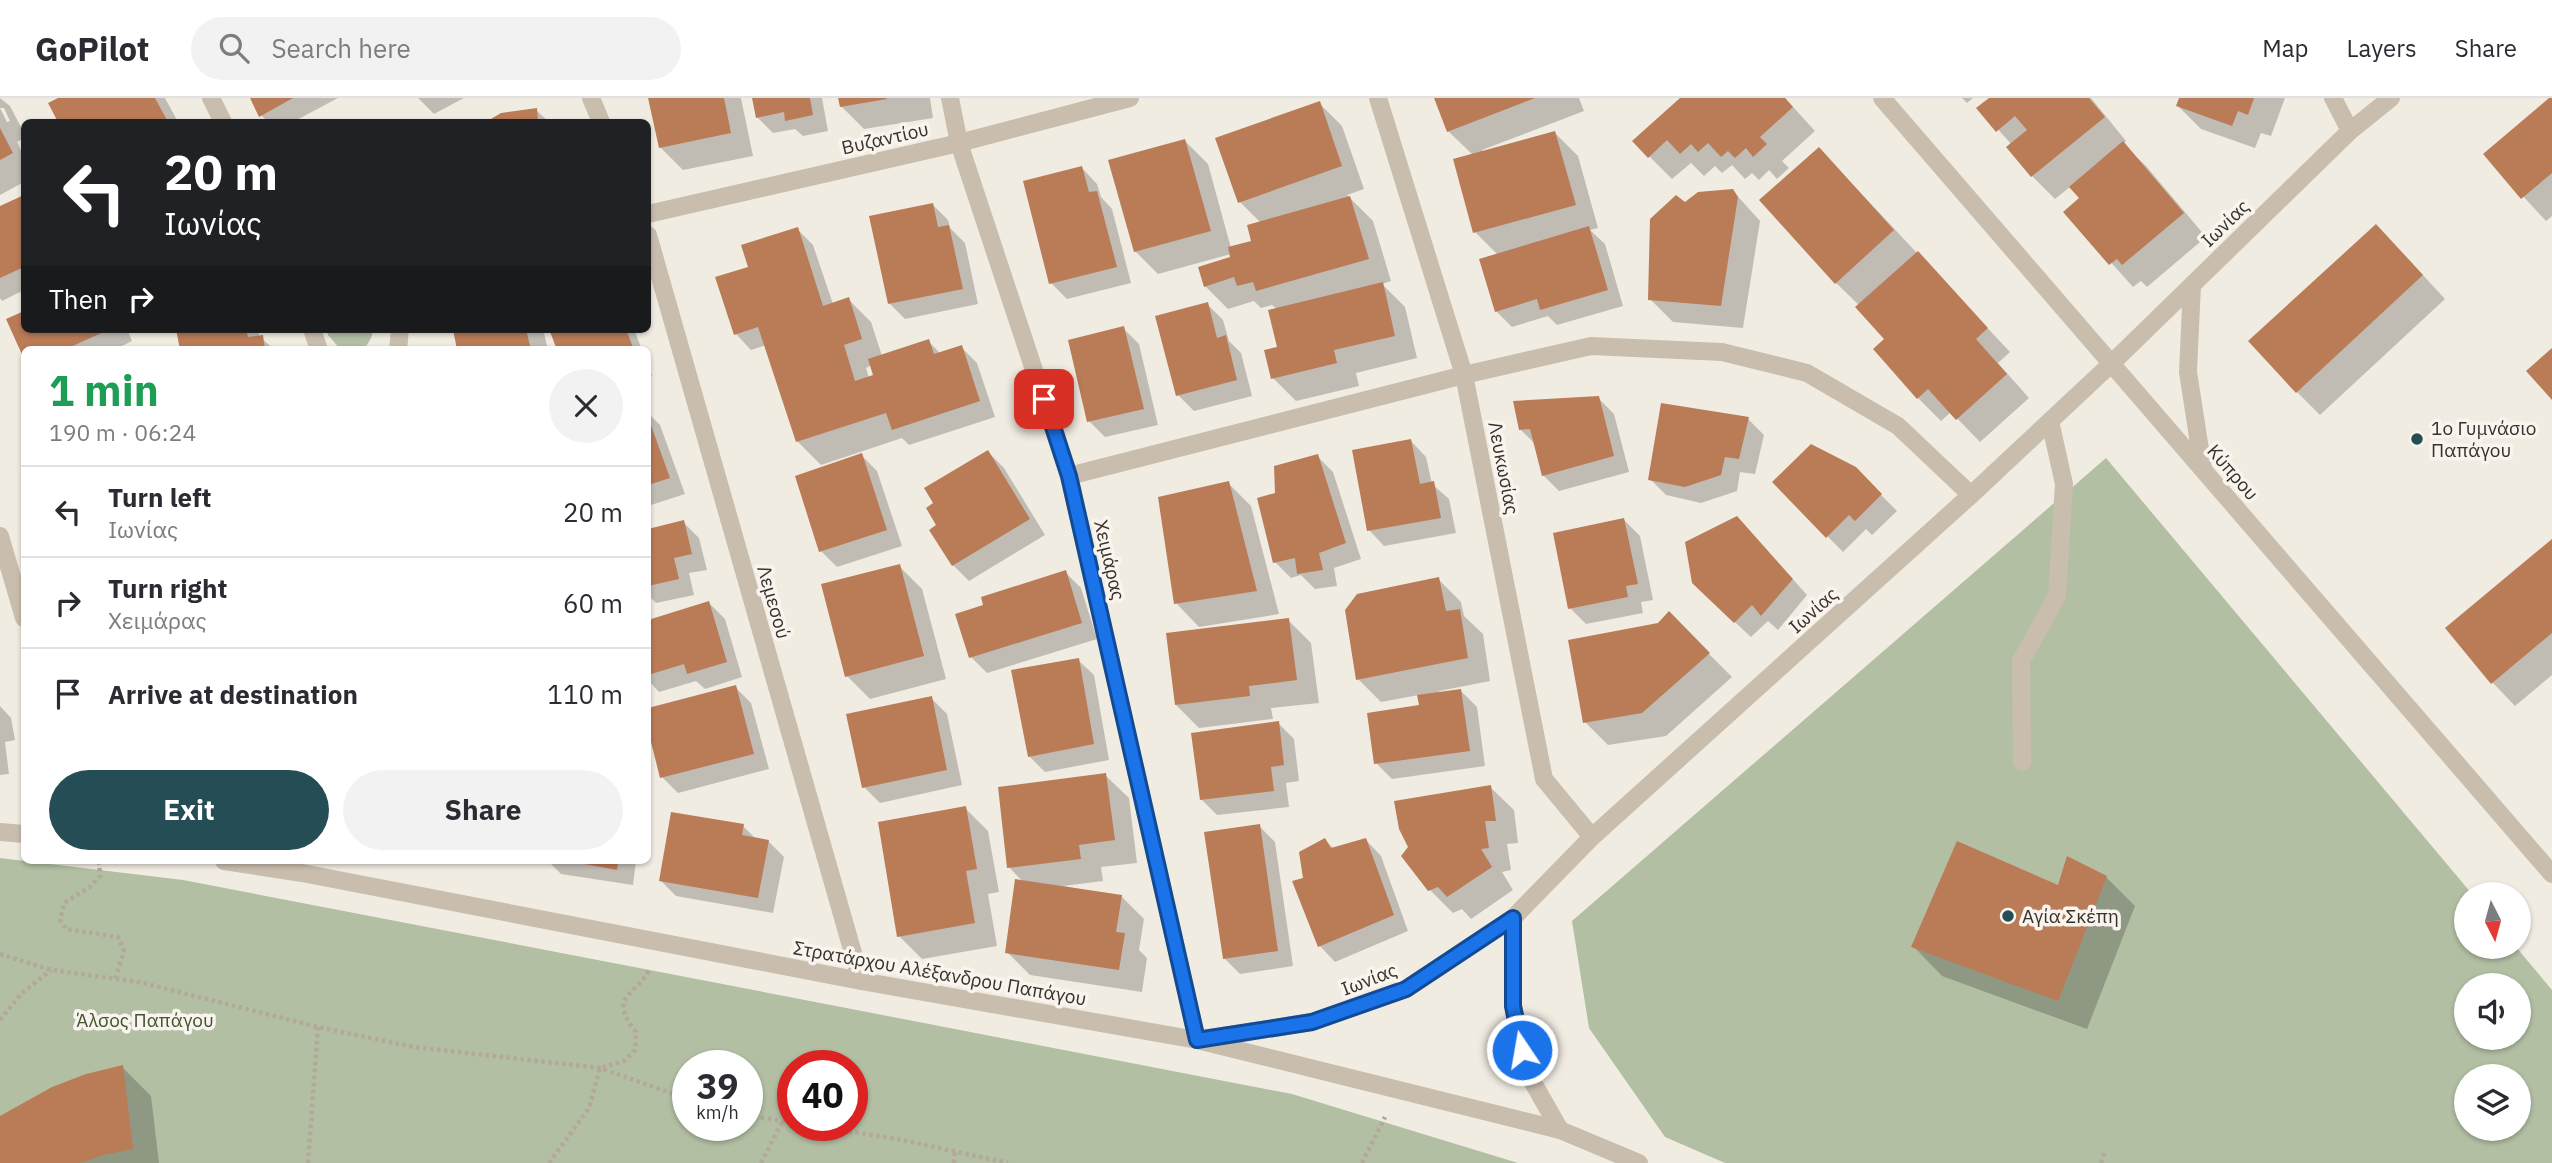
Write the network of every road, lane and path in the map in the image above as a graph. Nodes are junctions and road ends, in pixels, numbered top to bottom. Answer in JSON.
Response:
{"nodes":[{"id":1,"x":211,"y":98,"type":"edge"},
{"id":2,"x":591,"y":98,"type":"edge"},
{"id":3,"x":950,"y":98,"type":"edge"},
{"id":4,"x":1130,"y":98,"type":"edge"},
{"id":5,"x":1378,"y":98,"type":"edge"},
{"id":6,"x":1882,"y":98,"type":"edge"},
{"id":7,"x":2333,"y":98,"type":"edge"},
{"id":8,"x":2391,"y":98,"type":"edge"},
{"id":9,"x":222,"y":119,"type":"edge"},
{"id":10,"x":600,"y":119,"type":"edge"},
{"id":11,"x":2350,"y":131,"type":"junction"},
{"id":12,"x":959,"y":143,"type":"junction"},
{"id":13,"x":651,"y":213,"type":"edge"},
{"id":14,"x":651,"y":246,"type":"edge"},
{"id":15,"x":2192,"y":285,"type":"junction"},
{"id":16,"x":2112,"y":363,"type":"junction"},
{"id":17,"x":1464,"y":375,"type":"junction"},
{"id":18,"x":2050,"y":421,"type":"junction"},
{"id":19,"x":2203,"y":469,"type":"junction"},
{"id":20,"x":1069,"y":476,"type":"junction"},
{"id":21,"x":1971,"y":495,"type":"junction"},
{"id":22,"x":0,"y":536,"type":"edge"},
{"id":23,"x":21,"y":608,"type":"edge"},
{"id":24,"x":2022,"y":762,"type":"dead end"},
{"id":25,"x":0,"y":832,"type":"edge"},
{"id":26,"x":21,"y":834,"type":"edge"},
{"id":27,"x":1592,"y":837,"type":"junction"},
{"id":28,"x":99,"y":864,"type":"edge"},
{"id":29,"x":264,"y":864,"type":"edge"},
{"id":30,"x":303,"y":867,"type":"edge"},
{"id":31,"x":2552,"y":874,"type":"edge"},
{"id":32,"x":1513,"y":918,"type":"junction"},
{"id":33,"x":655,"y":942,"type":"junction"},
{"id":34,"x":0,"y":954,"type":"edge"},
{"id":35,"x":51,"y":970,"type":"junction"},
{"id":36,"x":115,"y":979,"type":"junction"},
{"id":37,"x":861,"y":981,"type":"junction"},
{"id":38,"x":0,"y":1020,"type":"edge"},
{"id":39,"x":318,"y":1027,"type":"junction"},
{"id":40,"x":1197,"y":1040,"type":"junction"},
{"id":41,"x":600,"y":1068,"type":"junction"},
{"id":42,"x":1401,"y":1091,"type":"junction"},
{"id":43,"x":672,"y":1093,"type":"edge"},
{"id":44,"x":1560,"y":1130,"type":"junction"},
{"id":45,"x":777,"y":1132,"type":"edge"},
{"id":46,"x":868,"y":1134,"type":"edge"},
{"id":47,"x":955,"y":1151,"type":"junction"},
{"id":48,"x":2105,"y":1151,"type":"dead end"},
{"id":49,"x":308,"y":1163,"type":"edge"},
{"id":50,"x":549,"y":1163,"type":"edge"},
{"id":51,"x":761,"y":1163,"type":"edge"},
{"id":52,"x":954,"y":1163,"type":"edge"},
{"id":53,"x":1008,"y":1163,"type":"edge"},
{"id":54,"x":1362,"y":1163,"type":"edge"},
{"id":55,"x":1639,"y":1163,"type":"edge"},
{"id":56,"x":2101,"y":1163,"type":"edge"}],
"edges":[{"from":1,"to":9,"type":"street"},
{"from":2,"to":10,"type":"street"},
{"from":3,"to":12,"type":"street","name":"Χειμάρας"},
{"from":4,"to":12,"type":"street","name":"Βυζαντίου"},
{"from":5,"to":17,"type":"street","name":"Λευκωσίας"},
{"from":6,"to":16,"type":"street","name":"Κύπρου"},
{"from":7,"to":11,"type":"street"},
{"from":8,"to":11,"type":"street","name":"Ιωνίας"},
{"from":11,"to":15,"type":"street","name":"Ιωνίας"},
{"from":12,"to":13,"type":"street","name":"Βυζαντίου"},
{"from":12,"to":20,"type":"street","name":"Χειμάρας"},
{"from":14,"to":37,"type":"street","name":"Λεμεσού"},
{"from":15,"to":16,"type":"street","name":"Ιωνίας"},
{"from":15,"to":19,"type":"street"},
{"from":16,"to":18,"type":"street","name":"Ιωνίας"},
{"from":16,"to":19,"type":"street","name":"Κύπρου"},
{"from":17,"to":20,"type":"street"},
{"from":17,"to":21,"type":"street"},
{"from":17,"to":27,"type":"street","name":"Λευκωσίας"},
{"from":18,"to":21,"type":"street","name":"Ιωνίας"},
{"from":18,"to":24,"type":"street"},
{"from":19,"to":31,"type":"street","name":"Κύπρου"},
{"from":20,"to":40,"type":"street","name":"Χειμάρας"},
{"from":21,"to":27,"type":"street","name":"Ιωνίας"},
{"from":22,"to":23,"type":"street"},
{"from":25,"to":26,"type":"street"},
{"from":27,"to":32,"type":"street","name":"Ιωνίας"},
{"from":28,"to":36,"type":"path"},
{"from":29,"to":30,"type":"street","name":"Στρατάρχου Αλέξανδρου Παπάγου"},
{"from":30,"to":33,"type":"street","name":"Στρατάρχου Αλέξανδρου Παπάγου"},
{"from":32,"to":40,"type":"street","name":"Ιωνίας"},
{"from":32,"to":44,"type":"street"},
{"from":33,"to":37,"type":"street","name":"Στρατάρχου Αλέξανδρου Παπάγου"},
{"from":33,"to":41,"type":"path"},
{"from":34,"to":35,"type":"path"},
{"from":35,"to":36,"type":"path"},
{"from":35,"to":38,"type":"path"},
{"from":36,"to":39,"type":"path"},
{"from":37,"to":40,"type":"street","name":"Στρατάρχου Αλέξανδρου Παπάγου"},
{"from":39,"to":41,"type":"path"},
{"from":39,"to":49,"type":"path"},
{"from":40,"to":42,"type":"street","name":"Στρατάρχου Αλέξανδρου Παπάγου"},
{"from":41,"to":43,"type":"path"},
{"from":41,"to":50,"type":"path"},
{"from":42,"to":44,"type":"street","name":"Στρατάρχου Αλέξανδρου Παπάγου"},
{"from":42,"to":54,"type":"path"},
{"from":44,"to":55,"type":"street","name":"Στρατάρχου Αλέξανδρου Παπάγου"},
{"from":45,"to":51,"type":"path"},
{"from":46,"to":47,"type":"path"},
{"from":47,"to":52,"type":"path"},
{"from":47,"to":53,"type":"path"},
{"from":48,"to":56,"type":"path"}]}
